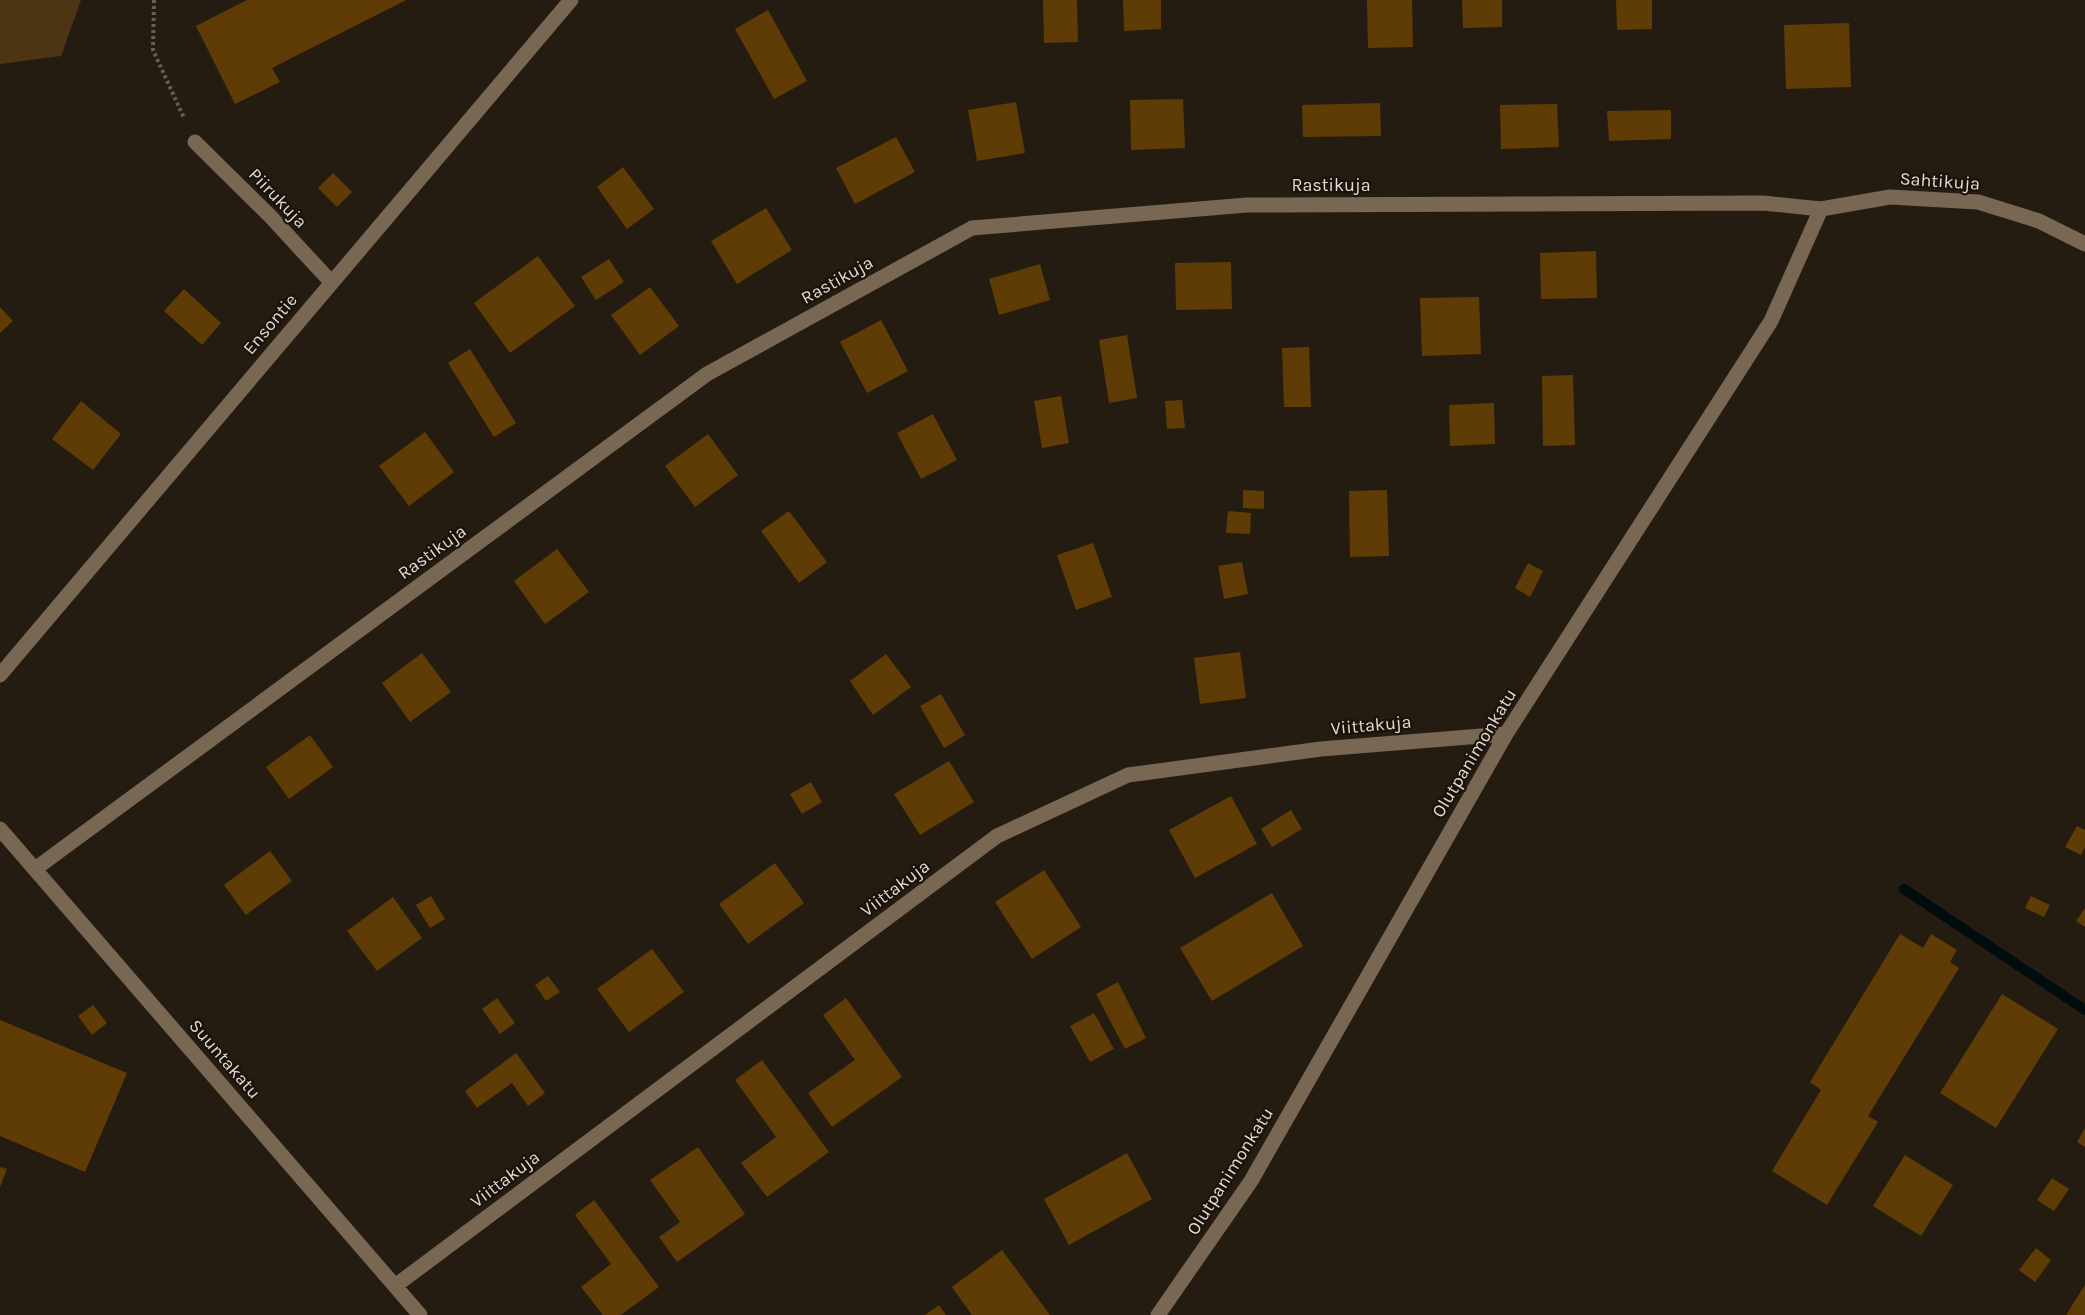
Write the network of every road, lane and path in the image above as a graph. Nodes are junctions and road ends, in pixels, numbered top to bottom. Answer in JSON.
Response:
{"nodes":[{"id":1,"x":154,"y":0,"type":"edge"},
{"id":2,"x":571,"y":0,"type":"edge"},
{"id":3,"x":195,"y":142,"type":"joint"},
{"id":4,"x":1821,"y":209,"type":"junction"},
{"id":5,"x":2085,"y":244,"type":"edge"},
{"id":6,"x":332,"y":282,"type":"junction"},
{"id":7,"x":0,"y":675,"type":"edge"},
{"id":8,"x":1506,"y":734,"type":"junction"},
{"id":9,"x":0,"y":829,"type":"edge"},
{"id":10,"x":35,"y":869,"type":"junction"},
{"id":11,"x":395,"y":1286,"type":"junction"},
{"id":12,"x":420,"y":1315,"type":"edge"},
{"id":13,"x":1158,"y":1315,"type":"edge"}],
"edges":[{"from":1,"to":3,"type":"path"},
{"from":2,"to":6,"type":"street","name":"Ensontie"},
{"from":3,"to":6,"type":"street","name":"Piirukuja"},
{"from":4,"to":5,"type":"street","name":"Sahtikuja"},
{"from":4,"to":8,"type":"street","name":"Olutpanimonkatu"},
{"from":4,"to":10,"type":"street","name":"Rastikuja"},
{"from":6,"to":7,"type":"street","name":"Ensontie"},
{"from":8,"to":11,"type":"street","name":"Viittakuja"},
{"from":8,"to":13,"type":"street","name":"Olutpanimonkatu"},
{"from":9,"to":10,"type":"street","name":"Suuntakatu"},
{"from":10,"to":11,"type":"street","name":"Suuntakatu"},
{"from":11,"to":12,"type":"street","name":"Suuntakatu"}]}
